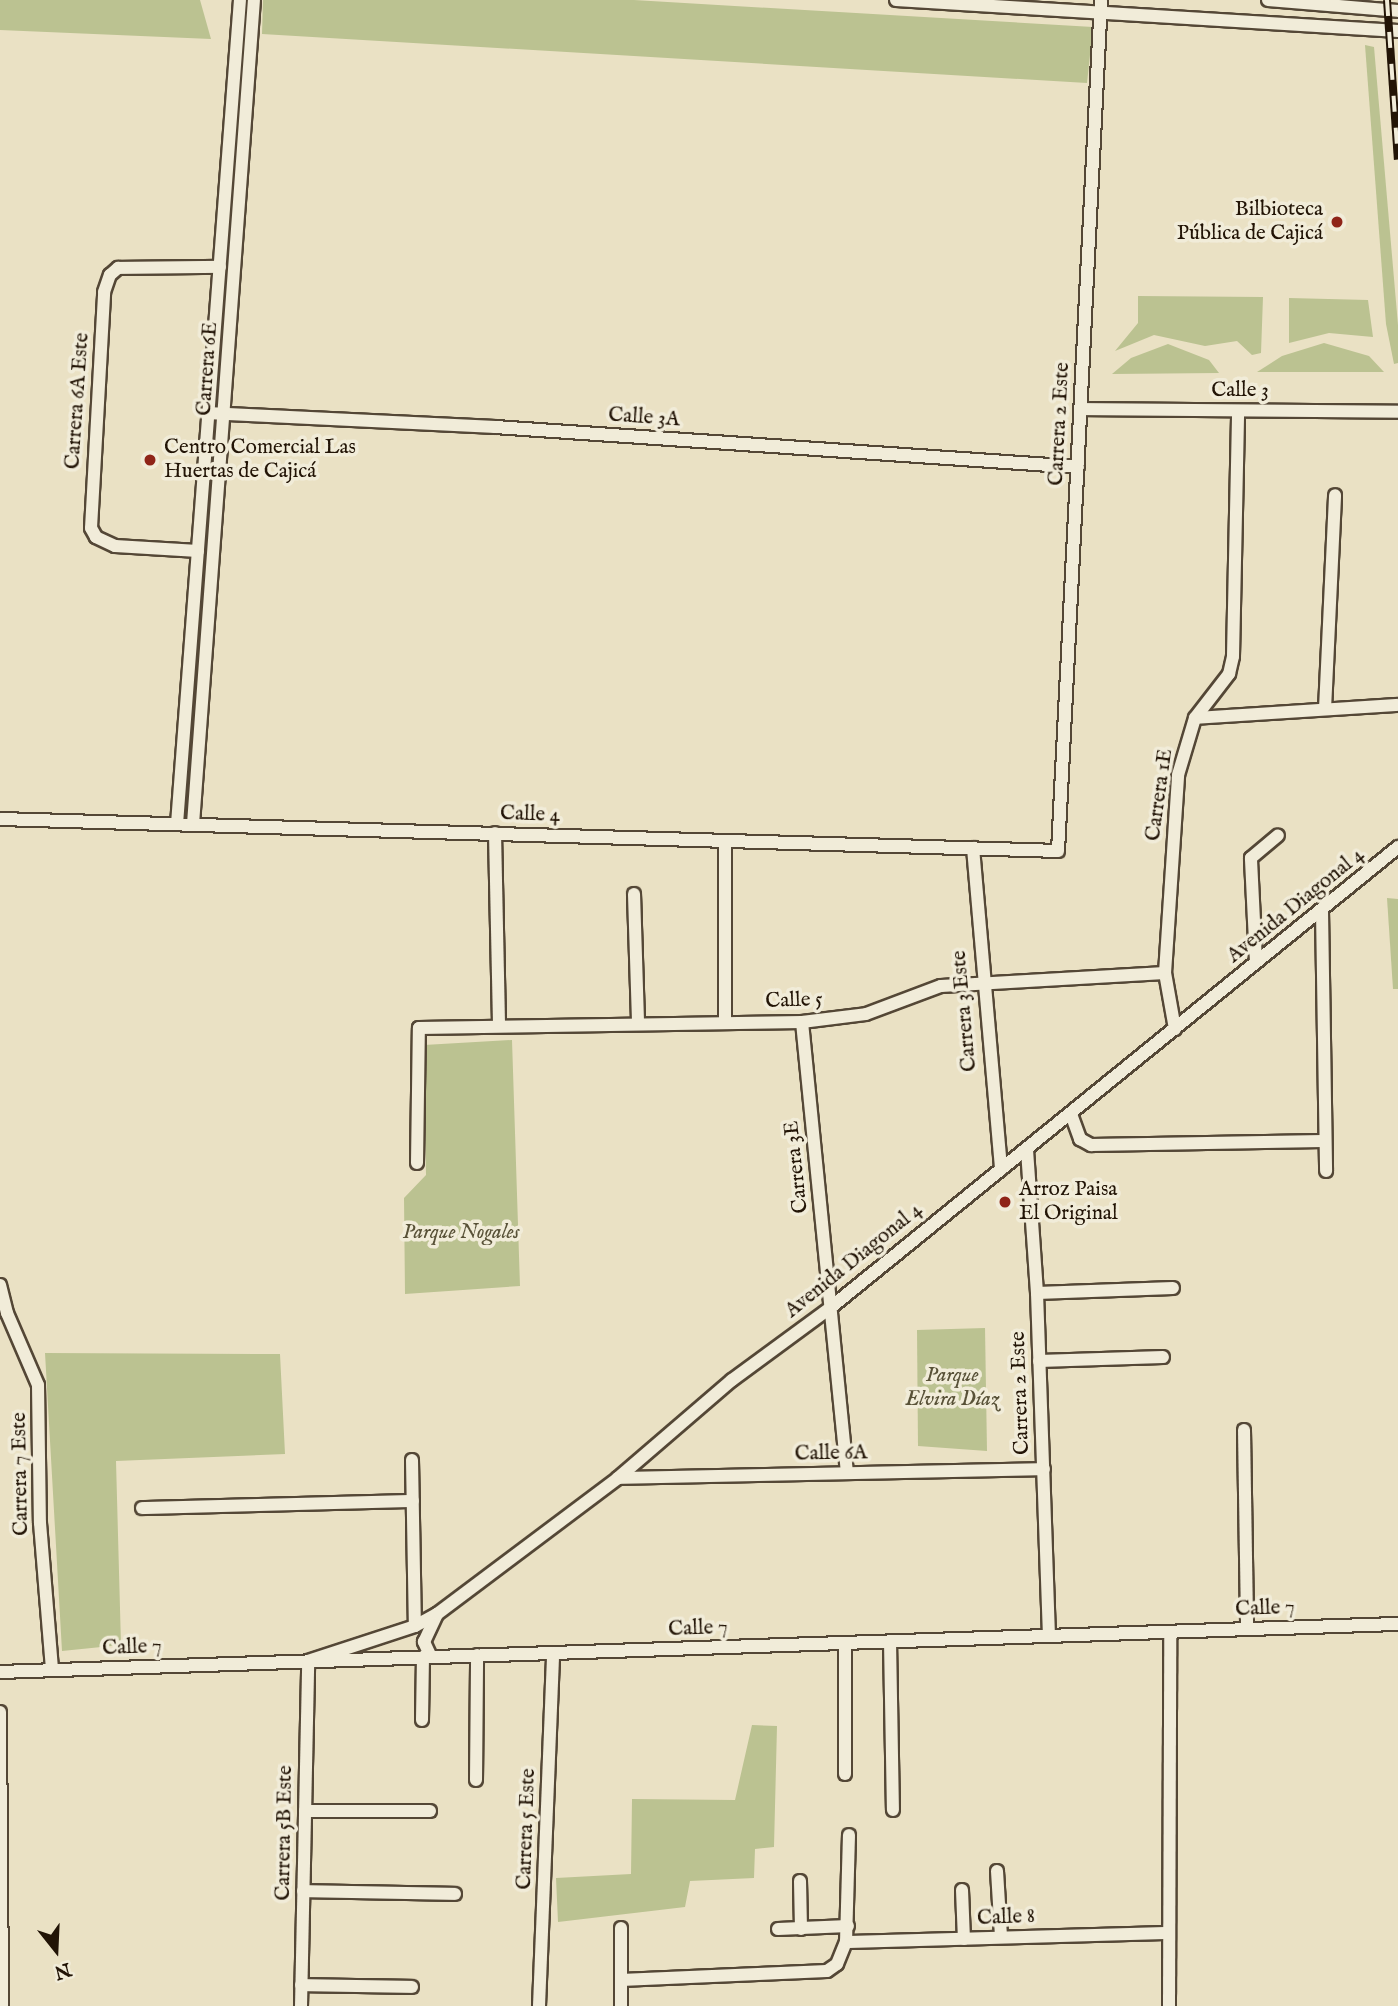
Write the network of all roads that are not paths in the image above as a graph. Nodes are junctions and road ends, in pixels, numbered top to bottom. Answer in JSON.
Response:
{"nodes":[{"id":1,"x":240,"y":0,"type":"edge"},
{"id":2,"x":254,"y":0,"type":"edge"},
{"id":3,"x":896,"y":0,"type":"edge"},
{"id":4,"x":1268,"y":0,"type":"edge"},
{"id":5,"x":1101,"y":6,"type":"edge"},
{"id":6,"x":1398,"y":11,"type":"edge"},
{"id":7,"x":1398,"y":31,"type":"edge"},
{"id":8,"x":220,"y":267,"type":"junction"},
{"id":9,"x":1081,"y":409,"type":"junction"},
{"id":10,"x":1238,"y":411,"type":"junction"},
{"id":11,"x":1398,"y":412,"type":"edge"},
{"id":12,"x":208,"y":413,"type":"junction"},
{"id":13,"x":223,"y":414,"type":"junction"},
{"id":14,"x":1078,"y":467,"type":"junction"},
{"id":15,"x":1335,"y":495,"type":"dead end"},
{"id":16,"x":198,"y":551,"type":"junction"},
{"id":17,"x":1398,"y":705,"type":"edge"},
{"id":18,"x":1325,"y":709,"type":"junction"},
{"id":19,"x":1195,"y":719,"type":"junction"},
{"id":20,"x":0,"y":818,"type":"edge"},
{"id":21,"x":177,"y":824,"type":"junction"},
{"id":22,"x":193,"y":824,"type":"junction"},
{"id":23,"x":495,"y":834,"type":"junction"},
{"id":24,"x":1278,"y":835,"type":"dead end"},
{"id":25,"x":725,"y":841,"type":"junction"},
{"id":26,"x":1398,"y":847,"type":"edge"},
{"id":27,"x":973,"y":848,"type":"junction"},
{"id":28,"x":1058,"y":851,"type":"joint"},
{"id":29,"x":634,"y":894,"type":"dead end"},
{"id":30,"x":1322,"y":911,"type":"junction"},
{"id":31,"x":1256,"y":962,"type":"junction"},
{"id":32,"x":1165,"y":973,"type":"junction"},
{"id":33,"x":981,"y":981,"type":"junction"},
{"id":34,"x":725,"y":1021,"type":"junction"},
{"id":35,"x":802,"y":1022,"type":"junction"},
{"id":36,"x":638,"y":1023,"type":"junction"},
{"id":37,"x":499,"y":1026,"type":"junction"},
{"id":38,"x":1175,"y":1029,"type":"junction"},
{"id":39,"x":1071,"y":1114,"type":"junction"},
{"id":40,"x":1323,"y":1141,"type":"junction"},
{"id":41,"x":1027,"y":1150,"type":"junction"},
{"id":42,"x":417,"y":1163,"type":"dead end"},
{"id":43,"x":1001,"y":1170,"type":"junction"},
{"id":44,"x":1326,"y":1171,"type":"dead end"},
{"id":45,"x":0,"y":1285,"type":"edge"},
{"id":46,"x":1173,"y":1288,"type":"dead end"},
{"id":47,"x":1037,"y":1293,"type":"junction"},
{"id":48,"x":830,"y":1308,"type":"junction"},
{"id":49,"x":1163,"y":1357,"type":"dead end"},
{"id":50,"x":1039,"y":1361,"type":"junction"},
{"id":51,"x":1244,"y":1430,"type":"dead end"},
{"id":52,"x":412,"y":1460,"type":"dead end"},
{"id":53,"x":1044,"y":1469,"type":"junction"},
{"id":54,"x":847,"y":1473,"type":"junction"},
{"id":55,"x":618,"y":1478,"type":"junction"},
{"id":56,"x":413,"y":1502,"type":"junction"},
{"id":57,"x":142,"y":1508,"type":"dead end"},
{"id":58,"x":437,"y":1614,"type":"junction"},
{"id":59,"x":1398,"y":1624,"type":"edge"},
{"id":60,"x":415,"y":1626,"type":"junction"},
{"id":61,"x":1247,"y":1629,"type":"junction"},
{"id":62,"x":1170,"y":1632,"type":"junction"},
{"id":63,"x":1049,"y":1636,"type":"junction"},
{"id":64,"x":890,"y":1641,"type":"junction"},
{"id":65,"x":845,"y":1643,"type":"junction"},
{"id":66,"x":553,"y":1653,"type":"junction"},
{"id":67,"x":477,"y":1656,"type":"junction"},
{"id":68,"x":427,"y":1657,"type":"junction"},
{"id":69,"x":308,"y":1661,"type":"junction"},
{"id":70,"x":52,"y":1670,"type":"junction"},
{"id":71,"x":0,"y":1672,"type":"edge"},
{"id":72,"x":0,"y":1712,"type":"edge"},
{"id":73,"x":422,"y":1720,"type":"dead end"},
{"id":74,"x":845,"y":1774,"type":"dead end"},
{"id":75,"x":477,"y":1780,"type":"dead end"},
{"id":76,"x":893,"y":1810,"type":"dead end"},
{"id":77,"x":305,"y":1811,"type":"junction"},
{"id":78,"x":430,"y":1811,"type":"dead end"},
{"id":79,"x":849,"y":1835,"type":"dead end"},
{"id":80,"x":997,"y":1871,"type":"dead end"},
{"id":81,"x":800,"y":1881,"type":"dead end"},
{"id":82,"x":962,"y":1890,"type":"dead end"},
{"id":83,"x":303,"y":1891,"type":"junction"},
{"id":84,"x":455,"y":1894,"type":"dead end"},
{"id":85,"x":848,"y":1926,"type":"junction"},
{"id":86,"x":621,"y":1928,"type":"dead end"},
{"id":87,"x":778,"y":1929,"type":"dead end"},
{"id":88,"x":801,"y":1929,"type":"junction"},
{"id":89,"x":1168,"y":1933,"type":"junction"},
{"id":90,"x":1001,"y":1937,"type":"junction"},
{"id":91,"x":964,"y":1939,"type":"junction"},
{"id":92,"x":846,"y":1942,"type":"junction"},
{"id":93,"x":621,"y":1980,"type":"junction"},
{"id":94,"x":301,"y":1985,"type":"junction"},
{"id":95,"x":412,"y":1987,"type":"dead end"},
{"id":96,"x":2,"y":2006,"type":"edge"},
{"id":97,"x":301,"y":2006,"type":"edge"},
{"id":98,"x":539,"y":2006,"type":"edge"},
{"id":99,"x":621,"y":2006,"type":"edge"},
{"id":100,"x":1169,"y":2006,"type":"edge"}],
"edges":[{"from":1,"to":8,"type":"street","name":"Carrera 6E"},
{"from":2,"to":13,"type":"street","name":"Carrera 6E"},
{"from":3,"to":5,"type":"street"},
{"from":4,"to":6,"type":"street"},
{"from":5,"to":7,"type":"street"},
{"from":5,"to":9,"type":"street","name":"Carrera 2 Este"},
{"from":8,"to":12,"type":"street","name":"Carrera 6E"},
{"from":8,"to":16,"type":"street","name":"Carrera 6A Este"},
{"from":9,"to":10,"type":"street","name":"Calle 3"},
{"from":9,"to":14,"type":"street","name":"Carrera 2 Este"},
{"from":10,"to":11,"type":"street","name":"Calle 3"},
{"from":10,"to":19,"type":"street","name":"Carrera 1E"},
{"from":12,"to":13,"type":"street","name":"Calle 3A"},
{"from":12,"to":16,"type":"street","name":"Carrera 6E"},
{"from":13,"to":14,"type":"street","name":"Calle 3A"},
{"from":13,"to":22,"type":"street","name":"Carrera 6E"},
{"from":14,"to":28,"type":"street","name":"Carrera 2 Este"},
{"from":15,"to":18,"type":"street"},
{"from":16,"to":21,"type":"street","name":"Carrera 6E"},
{"from":17,"to":18,"type":"street"},
{"from":18,"to":19,"type":"street"},
{"from":19,"to":32,"type":"street","name":"Carrera 1E"},
{"from":20,"to":21,"type":"street","name":"Calle 4"},
{"from":21,"to":22,"type":"street","name":"Calle 4"},
{"from":22,"to":23,"type":"street","name":"Calle 4"},
{"from":23,"to":25,"type":"street","name":"Calle 4"},
{"from":23,"to":37,"type":"street"},
{"from":24,"to":31,"type":"street"},
{"from":25,"to":27,"type":"street","name":"Calle 4"},
{"from":25,"to":34,"type":"street"},
{"from":26,"to":30,"type":"street","name":"Avenida Diagonal 4"},
{"from":27,"to":28,"type":"street","name":"Calle 4"},
{"from":27,"to":33,"type":"street","name":"Carrera 3 Este"},
{"from":29,"to":36,"type":"street"},
{"from":30,"to":31,"type":"street","name":"Avenida Diagonal 4"},
{"from":30,"to":40,"type":"street"},
{"from":31,"to":38,"type":"street","name":"Avenida Diagonal 4"},
{"from":32,"to":33,"type":"street","name":"Calle 5"},
{"from":32,"to":38,"type":"street","name":"Carrera 1E"},
{"from":33,"to":35,"type":"street","name":"Calle 5"},
{"from":33,"to":43,"type":"street","name":"Carrera 3 Este"},
{"from":34,"to":35,"type":"street","name":"Calle 5"},
{"from":34,"to":36,"type":"street","name":"Calle 5"},
{"from":35,"to":48,"type":"street","name":"Carrera 3E"},
{"from":36,"to":37,"type":"street","name":"Calle 5"},
{"from":37,"to":42,"type":"street","name":"Calle 5"},
{"from":38,"to":39,"type":"street","name":"Avenida Diagonal 4"},
{"from":39,"to":40,"type":"street"},
{"from":39,"to":41,"type":"street","name":"Avenida Diagonal 4"},
{"from":40,"to":44,"type":"street"},
{"from":41,"to":43,"type":"street","name":"Avenida Diagonal 4"},
{"from":41,"to":47,"type":"street","name":"Carrera 2 Este"},
{"from":43,"to":48,"type":"street","name":"Avenida Diagonal 4"},
{"from":45,"to":70,"type":"street","name":"Carrera 7 Este"},
{"from":46,"to":47,"type":"street"},
{"from":47,"to":50,"type":"street","name":"Carrera 2 Este"},
{"from":48,"to":54,"type":"street","name":"Carrera 3E"},
{"from":48,"to":55,"type":"street","name":"Avenida Diagonal 4"},
{"from":49,"to":50,"type":"street"},
{"from":50,"to":53,"type":"street","name":"Carrera 2 Este"},
{"from":51,"to":61,"type":"street"},
{"from":52,"to":56,"type":"street"},
{"from":53,"to":54,"type":"street","name":"Calle 6A"},
{"from":53,"to":63,"type":"street","name":"Carrera 2 Este"},
{"from":54,"to":55,"type":"street","name":"Calle 6A"},
{"from":55,"to":58,"type":"street","name":"Avenida Diagonal 4"},
{"from":56,"to":57,"type":"street"},
{"from":56,"to":60,"type":"street"},
{"from":58,"to":60,"type":"street","name":"Avenida Diagonal 4"},
{"from":58,"to":68,"type":"street"},
{"from":59,"to":61,"type":"street","name":"Calle 7"},
{"from":60,"to":69,"type":"street","name":"Avenida Diagonal 4"},
{"from":61,"to":62,"type":"street","name":"Calle 7"},
{"from":62,"to":63,"type":"street","name":"Calle 7"},
{"from":62,"to":89,"type":"street"},
{"from":63,"to":64,"type":"street","name":"Calle 7"},
{"from":64,"to":65,"type":"street","name":"Calle 7"},
{"from":64,"to":76,"type":"street"},
{"from":65,"to":66,"type":"street","name":"Calle 7"},
{"from":65,"to":74,"type":"street"},
{"from":66,"to":67,"type":"street","name":"Calle 7"},
{"from":66,"to":98,"type":"street","name":"Carrera 5 Este"},
{"from":67,"to":68,"type":"street","name":"Calle 7"},
{"from":67,"to":75,"type":"street"},
{"from":68,"to":69,"type":"street","name":"Calle 7"},
{"from":68,"to":73,"type":"street"},
{"from":69,"to":70,"type":"street","name":"Calle 7"},
{"from":69,"to":77,"type":"street","name":"Carrera 5B Este"},
{"from":70,"to":71,"type":"street","name":"Calle 7"},
{"from":72,"to":96,"type":"street"},
{"from":77,"to":78,"type":"street"},
{"from":77,"to":83,"type":"street","name":"Carrera 5B Este"},
{"from":79,"to":85,"type":"street"},
{"from":80,"to":90,"type":"street"},
{"from":81,"to":88,"type":"street"},
{"from":82,"to":91,"type":"street"},
{"from":83,"to":84,"type":"street"},
{"from":83,"to":94,"type":"street","name":"Carrera 5B Este"},
{"from":85,"to":88,"type":"street"},
{"from":85,"to":92,"type":"street"},
{"from":86,"to":93,"type":"street"},
{"from":87,"to":88,"type":"street"},
{"from":89,"to":90,"type":"street","name":"Calle 8"},
{"from":89,"to":100,"type":"street"},
{"from":90,"to":91,"type":"street","name":"Calle 8"},
{"from":91,"to":92,"type":"street","name":"Calle 8"},
{"from":92,"to":93,"type":"street"},
{"from":93,"to":99,"type":"street"},
{"from":94,"to":95,"type":"street"},
{"from":94,"to":97,"type":"street","name":"Carrera 5B Este"}]}
